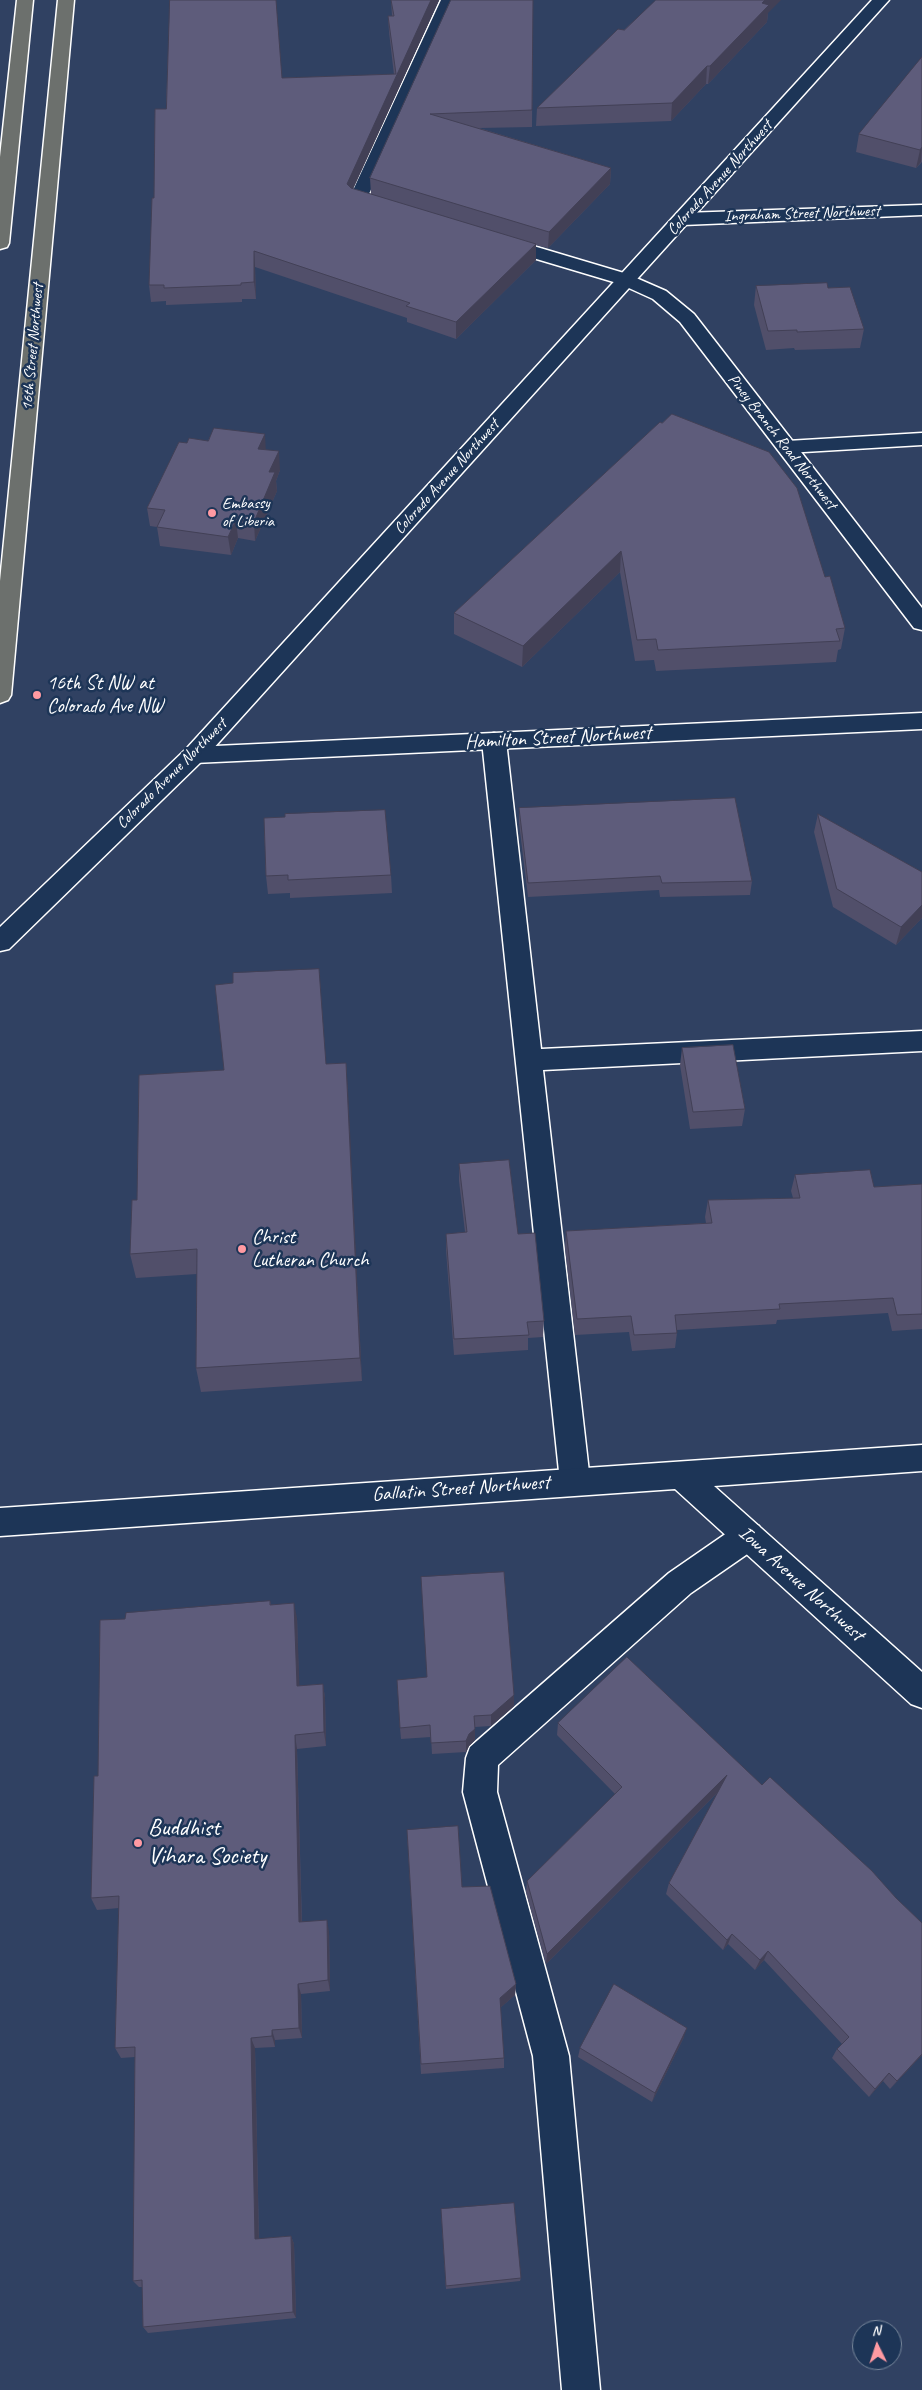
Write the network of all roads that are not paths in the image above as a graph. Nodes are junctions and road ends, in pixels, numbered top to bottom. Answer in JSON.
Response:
{"nodes":[{"id":1,"x":25,"y":0,"type":"edge"},
{"id":2,"x":66,"y":0,"type":"edge"},
{"id":3,"x":449,"y":0,"type":"edge"},
{"id":4,"x":881,"y":0,"type":"edge"},
{"id":5,"x":922,"y":210,"type":"edge"},
{"id":6,"x":406,"y":213,"type":"edge"},
{"id":7,"x":683,"y":219,"type":"junction"},
{"id":8,"x":481,"y":236,"type":"edge"},
{"id":9,"x":0,"y":243,"type":"edge"},
{"id":10,"x":627,"y":280,"type":"junction"},
{"id":11,"x":922,"y":439,"type":"edge"},
{"id":12,"x":786,"y":448,"type":"junction"},
{"id":13,"x":922,"y":623,"type":"edge"},
{"id":14,"x":0,"y":694,"type":"edge"},
{"id":15,"x":922,"y":721,"type":"edge"},
{"id":16,"x":494,"y":741,"type":"junction"},
{"id":17,"x":194,"y":755,"type":"junction"},
{"id":18,"x":0,"y":942,"type":"edge"},
{"id":19,"x":922,"y":1040,"type":"edge"},
{"id":20,"x":529,"y":1060,"type":"junction"},
{"id":21,"x":922,"y":1458,"type":"edge"},
{"id":22,"x":681,"y":1475,"type":"junction"},
{"id":23,"x":575,"y":1481,"type":"junction"},
{"id":24,"x":0,"y":1522,"type":"edge"},
{"id":25,"x":748,"y":1536,"type":"junction"},
{"id":26,"x":922,"y":1693,"type":"edge"},
{"id":27,"x":581,"y":2390,"type":"edge"}],
"edges":[{"from":1,"to":9,"type":"main road"},
{"from":2,"to":14,"type":"main road","name":"16th Street Northwest"},
{"from":3,"to":6,"type":"street"},
{"from":4,"to":7,"type":"street","name":"Colorado Avenue Northwest"},
{"from":5,"to":7,"type":"street","name":"Ingraham Street Northwest"},
{"from":7,"to":10,"type":"street","name":"Colorado Avenue Northwest"},
{"from":8,"to":10,"type":"street","name":"Piney Branch Road Northwest"},
{"from":10,"to":12,"type":"street","name":"Piney Branch Road Northwest"},
{"from":10,"to":17,"type":"street","name":"Colorado Avenue Northwest"},
{"from":11,"to":12,"type":"street"},
{"from":12,"to":13,"type":"street","name":"Piney Branch Road Northwest"},
{"from":15,"to":16,"type":"street","name":"Hamilton Street Northwest"},
{"from":16,"to":17,"type":"street","name":"Hamilton Street Northwest"},
{"from":16,"to":20,"type":"street"},
{"from":17,"to":18,"type":"street","name":"Colorado Avenue Northwest"},
{"from":19,"to":20,"type":"street"},
{"from":20,"to":23,"type":"street"},
{"from":21,"to":22,"type":"street","name":"Gallatin Street Northwest"},
{"from":22,"to":23,"type":"street","name":"Gallatin Street Northwest"},
{"from":22,"to":25,"type":"street","name":"Iowa Avenue Northwest"},
{"from":23,"to":24,"type":"street","name":"Gallatin Street Northwest"},
{"from":25,"to":26,"type":"street","name":"Iowa Avenue Northwest"},
{"from":25,"to":27,"type":"street"}]}
